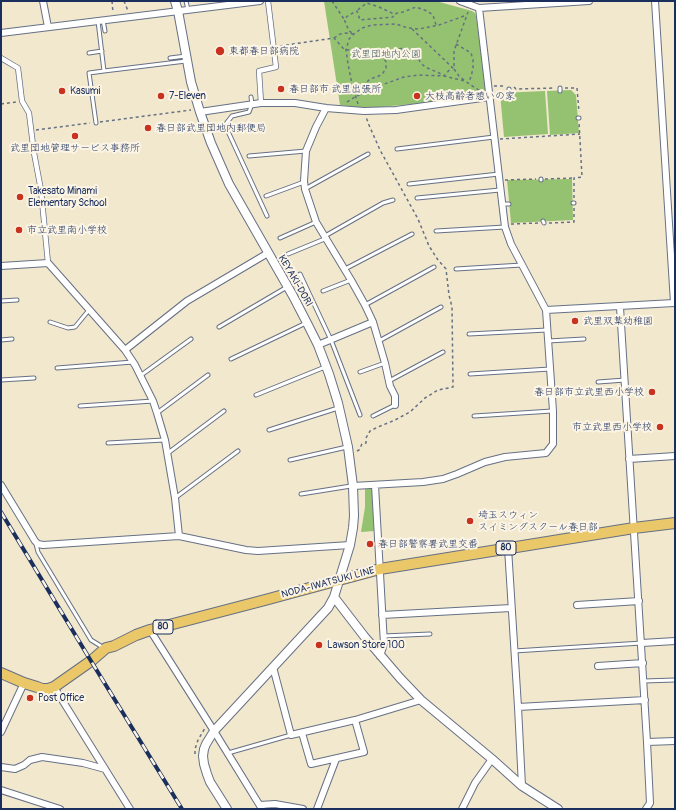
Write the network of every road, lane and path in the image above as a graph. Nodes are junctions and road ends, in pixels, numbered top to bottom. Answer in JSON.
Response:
{"nodes":[{"id":1,"x":43,"y":1,"type":"edge"},
{"id":2,"x":112,"y":1,"type":"edge"},
{"id":3,"x":124,"y":1,"type":"edge"},
{"id":4,"x":175,"y":1,"type":"edge"},
{"id":5,"x":186,"y":1,"type":"edge"},
{"id":6,"x":260,"y":1,"type":"edge"},
{"id":7,"x":268,"y":1,"type":"edge"},
{"id":8,"x":332,"y":1,"type":"edge"},
{"id":9,"x":461,"y":1,"type":"edge"},
{"id":10,"x":590,"y":1,"type":"edge"},
{"id":11,"x":655,"y":1,"type":"edge"},
{"id":12,"x":243,"y":3,"type":"junction"},
{"id":13,"x":470,"y":5,"type":"junction"},
{"id":14,"x":479,"y":8,"type":"junction"},
{"id":15,"x":188,"y":10,"type":"junction"},
{"id":16,"x":244,"y":10,"type":"dead end"},
{"id":17,"x":128,"y":11,"type":"dead end"},
{"id":18,"x":178,"y":11,"type":"junction"},
{"id":19,"x":357,"y":11,"type":"junction"},
{"id":20,"x":113,"y":13,"type":"dead end"},
{"id":21,"x":394,"y":14,"type":"junction"},
{"id":22,"x":467,"y":15,"type":"junction"},
{"id":23,"x":344,"y":19,"type":"junction"},
{"id":24,"x":101,"y":20,"type":"junction"},
{"id":25,"x":436,"y":26,"type":"junction"},
{"id":26,"x":48,"y":27,"type":"junction"},
{"id":27,"x":412,"y":28,"type":"junction"},
{"id":28,"x":105,"y":31,"type":"dead end"},
{"id":29,"x":1,"y":32,"type":"edge"},
{"id":30,"x":354,"y":34,"type":"junction"},
{"id":31,"x":334,"y":38,"type":"junction"},
{"id":32,"x":456,"y":44,"type":"junction"},
{"id":33,"x":274,"y":47,"type":"junction"},
{"id":34,"x":346,"y":50,"type":"junction"},
{"id":35,"x":102,"y":51,"type":"junction"},
{"id":36,"x":88,"y":53,"type":"dead end"},
{"id":37,"x":383,"y":56,"type":"junction"},
{"id":38,"x":1,"y":58,"type":"edge"},
{"id":39,"x":170,"y":58,"type":"dead end"},
{"id":40,"x":187,"y":58,"type":"junction"},
{"id":41,"x":452,"y":67,"type":"junction"},
{"id":42,"x":104,"y":71,"type":"junction"},
{"id":43,"x":456,"y":71,"type":"junction"},
{"id":44,"x":444,"y":76,"type":"junction"},
{"id":45,"x":465,"y":81,"type":"junction"},
{"id":46,"x":468,"y":83,"type":"junction"},
{"id":47,"x":496,"y":86,"type":"dead end"},
{"id":48,"x":506,"y":86,"type":"dead end"},
{"id":49,"x":520,"y":89,"type":"dead end"},
{"id":50,"x":354,"y":92,"type":"junction"},
{"id":51,"x":356,"y":97,"type":"junction"},
{"id":52,"x":489,"y":97,"type":"junction"},
{"id":53,"x":251,"y":98,"type":"dead end"},
{"id":54,"x":22,"y":101,"type":"junction"},
{"id":55,"x":261,"y":103,"type":"junction"},
{"id":56,"x":1,"y":104,"type":"edge"},
{"id":57,"x":252,"y":104,"type":"junction"},
{"id":58,"x":326,"y":108,"type":"junction"},
{"id":59,"x":340,"y":109,"type":"junction"},
{"id":60,"x":199,"y":110,"type":"junction"},
{"id":61,"x":362,"y":111,"type":"junction"},
{"id":62,"x":96,"y":123,"type":"junction"},
{"id":63,"x":40,"y":130,"type":"dead end"},
{"id":64,"x":580,"y":134,"type":"junction"},
{"id":65,"x":494,"y":138,"type":"junction"},
{"id":66,"x":397,"y":149,"type":"dead end"},
{"id":67,"x":306,"y":151,"type":"junction"},
{"id":68,"x":368,"y":154,"type":"dead end"},
{"id":69,"x":249,"y":156,"type":"dead end"},
{"id":70,"x":499,"y":174,"type":"junction"},
{"id":71,"x":304,"y":181,"type":"junction"},
{"id":72,"x":409,"y":184,"type":"dead end"},
{"id":73,"x":306,"y":189,"type":"junction"},
{"id":74,"x":501,"y":190,"type":"junction"},
{"id":75,"x":266,"y":196,"type":"dead end"},
{"id":76,"x":416,"y":198,"type":"dead end"},
{"id":77,"x":393,"y":200,"type":"dead end"},
{"id":78,"x":502,"y":204,"type":"junction"},
{"id":79,"x":509,"y":204,"type":"dead end"},
{"id":80,"x":267,"y":216,"type":"dead end"},
{"id":81,"x":316,"y":222,"type":"junction"},
{"id":82,"x":505,"y":226,"type":"junction"},
{"id":83,"x":436,"y":231,"type":"dead end"},
{"id":84,"x":412,"y":234,"type":"dead end"},
{"id":85,"x":326,"y":237,"type":"junction"},
{"id":86,"x":280,"y":238,"type":"dead end"},
{"id":87,"x":268,"y":253,"type":"junction"},
{"id":88,"x":288,"y":254,"type":"dead end"},
{"id":89,"x":48,"y":263,"type":"junction"},
{"id":90,"x":523,"y":265,"type":"junction"},
{"id":91,"x":1,"y":266,"type":"edge"},
{"id":92,"x":434,"y":267,"type":"dead end"},
{"id":93,"x":345,"y":269,"type":"junction"},
{"id":94,"x":456,"y":270,"type":"dead end"},
{"id":95,"x":300,"y":274,"type":"dead end"},
{"id":96,"x":351,"y":280,"type":"junction"},
{"id":97,"x":287,"y":287,"type":"junction"},
{"id":98,"x":323,"y":291,"type":"dead end"},
{"id":99,"x":674,"y":294,"type":"edge"},
{"id":100,"x":18,"y":300,"type":"dead end"},
{"id":101,"x":1,"y":301,"type":"edge"},
{"id":102,"x":365,"y":305,"type":"junction"},
{"id":103,"x":441,"y":307,"type":"dead end"},
{"id":104,"x":620,"y":307,"type":"junction"},
{"id":105,"x":89,"y":310,"type":"junction"},
{"id":106,"x":546,"y":310,"type":"junction"},
{"id":107,"x":50,"y":322,"type":"dead end"},
{"id":108,"x":307,"y":322,"type":"junction"},
{"id":109,"x":373,"y":322,"type":"junction"},
{"id":110,"x":219,"y":327,"type":"dead end"},
{"id":111,"x":547,"y":330,"type":"junction"},
{"id":112,"x":469,"y":334,"type":"dead end"},
{"id":113,"x":12,"y":339,"type":"dead end"},
{"id":114,"x":191,"y":339,"type":"dead end"},
{"id":115,"x":584,"y":339,"type":"dead end"},
{"id":116,"x":1,"y":340,"type":"edge"},
{"id":117,"x":332,"y":340,"type":"junction"},
{"id":118,"x":379,"y":341,"type":"junction"},
{"id":119,"x":548,"y":341,"type":"junction"},
{"id":120,"x":318,"y":345,"type":"junction"},
{"id":121,"x":125,"y":350,"type":"junction"},
{"id":122,"x":443,"y":352,"type":"dead end"},
{"id":123,"x":231,"y":360,"type":"dead end"},
{"id":124,"x":133,"y":362,"type":"junction"},
{"id":125,"x":385,"y":363,"type":"junction"},
{"id":126,"x":326,"y":367,"type":"junction"},
{"id":127,"x":57,"y":368,"type":"dead end"},
{"id":128,"x":550,"y":369,"type":"junction"},
{"id":129,"x":360,"y":372,"type":"dead end"},
{"id":130,"x":470,"y":374,"type":"dead end"},
{"id":131,"x":208,"y":375,"type":"dead end"},
{"id":132,"x":140,"y":376,"type":"junction"},
{"id":133,"x":34,"y":378,"type":"dead end"},
{"id":134,"x":1,"y":380,"type":"edge"},
{"id":135,"x":389,"y":380,"type":"junction"},
{"id":136,"x":625,"y":380,"type":"junction"},
{"id":137,"x":598,"y":382,"type":"dead end"},
{"id":138,"x":256,"y":395,"type":"dead end"},
{"id":139,"x":153,"y":401,"type":"junction"},
{"id":140,"x":394,"y":405,"type":"joint"},
{"id":141,"x":80,"y":406,"type":"dead end"},
{"id":142,"x":339,"y":407,"type":"junction"},
{"id":143,"x":224,"y":411,"type":"dead end"},
{"id":144,"x":553,"y":411,"type":"junction"},
{"id":145,"x":157,"y":413,"type":"junction"},
{"id":146,"x":360,"y":415,"type":"dead end"},
{"id":147,"x":373,"y":416,"type":"dead end"},
{"id":148,"x":474,"y":416,"type":"dead end"},
{"id":149,"x":269,"y":430,"type":"dead end"},
{"id":150,"x":165,"y":440,"type":"junction"},
{"id":151,"x":108,"y":443,"type":"dead end"},
{"id":152,"x":349,"y":449,"type":"junction"},
{"id":153,"x":238,"y":451,"type":"dead end"},
{"id":154,"x":168,"y":453,"type":"junction"},
{"id":155,"x":675,"y":456,"type":"edge"},
{"id":156,"x":630,"y":459,"type":"junction"},
{"id":157,"x":290,"y":460,"type":"dead end"},
{"id":158,"x":375,"y":485,"type":"junction"},
{"id":159,"x":1,"y":486,"type":"edge"},
{"id":160,"x":353,"y":486,"type":"junction"},
{"id":161,"x":301,"y":494,"type":"dead end"},
{"id":162,"x":175,"y":498,"type":"junction"},
{"id":163,"x":675,"y":523,"type":"edge"},
{"id":164,"x":634,"y":528,"type":"junction"},
{"id":165,"x":179,"y":536,"type":"junction"},
{"id":166,"x":35,"y":541,"type":"junction"},
{"id":167,"x":350,"y":545,"type":"junction"},
{"id":168,"x":508,"y":548,"type":"junction"},
{"id":169,"x":380,"y":569,"type":"junction"},
{"id":170,"x":339,"y":580,"type":"junction"},
{"id":171,"x":334,"y":597,"type":"junction"},
{"id":172,"x":639,"y":601,"type":"junction"},
{"id":173,"x":577,"y":605,"type":"dead end"},
{"id":174,"x":511,"y":608,"type":"junction"},
{"id":175,"x":382,"y":615,"type":"junction"},
{"id":176,"x":150,"y":630,"type":"junction"},
{"id":177,"x":430,"y":634,"type":"dead end"},
{"id":178,"x":383,"y":636,"type":"junction"},
{"id":179,"x":675,"y":641,"type":"edge"},
{"id":180,"x":642,"y":643,"type":"junction"},
{"id":181,"x":106,"y":648,"type":"junction"},
{"id":182,"x":514,"y":651,"type":"junction"},
{"id":183,"x":380,"y":656,"type":"junction"},
{"id":184,"x":643,"y":663,"type":"junction"},
{"id":185,"x":598,"y":666,"type":"dead end"},
{"id":186,"x":273,"y":667,"type":"junction"},
{"id":187,"x":1,"y":673,"type":"edge"},
{"id":188,"x":675,"y":680,"type":"edge"},
{"id":189,"x":644,"y":681,"type":"junction"},
{"id":190,"x":24,"y":683,"type":"junction"},
{"id":191,"x":54,"y":687,"type":"junction"},
{"id":192,"x":421,"y":700,"type":"junction"},
{"id":193,"x":645,"y":700,"type":"junction"},
{"id":194,"x":518,"y":707,"type":"junction"},
{"id":195,"x":355,"y":720,"type":"junction"},
{"id":196,"x":214,"y":731,"type":"junction"},
{"id":197,"x":1,"y":732,"type":"edge"},
{"id":198,"x":302,"y":732,"type":"junction"},
{"id":199,"x":291,"y":735,"type":"junction"},
{"id":200,"x":675,"y":741,"type":"edge"},
{"id":201,"x":648,"y":742,"type":"junction"},
{"id":202,"x":228,"y":753,"type":"junction"},
{"id":203,"x":336,"y":759,"type":"junction"},
{"id":204,"x":492,"y":759,"type":"junction"},
{"id":205,"x":1,"y":767,"type":"edge"},
{"id":206,"x":105,"y":769,"type":"junction"},
{"id":207,"x":522,"y":786,"type":"junction"},
{"id":208,"x":1,"y":790,"type":"edge"},
{"id":209,"x":261,"y":807,"type":"edge"},
{"id":210,"x":60,"y":809,"type":"edge"},
{"id":211,"x":130,"y":809,"type":"edge"},
{"id":212,"x":227,"y":809,"type":"edge"},
{"id":213,"x":303,"y":809,"type":"edge"},
{"id":214,"x":317,"y":809,"type":"edge"},
{"id":215,"x":462,"y":809,"type":"edge"},
{"id":216,"x":558,"y":809,"type":"edge"},
{"id":217,"x":646,"y":809,"type":"edge"}],
"edges":[{"from":1,"to":26,"type":"street"},
{"from":2,"to":20,"type":"path"},
{"from":3,"to":17,"type":"path"},
{"from":4,"to":18,"type":"street","name":"KEYAKI-DORI"},
{"from":5,"to":15,"type":"lane"},
{"from":6,"to":12,"type":"street"},
{"from":7,"to":33,"type":"street"},
{"from":8,"to":23,"type":"path"},
{"from":9,"to":13,"type":"street"},
{"from":10,"to":14,"type":"street"},
{"from":11,"to":99,"type":"street"},
{"from":12,"to":15,"type":"street"},
{"from":12,"to":16,"type":"lane"},
{"from":13,"to":14,"type":"street"},
{"from":13,"to":22,"type":"path"},
{"from":14,"to":52,"type":"street"},
{"from":15,"to":18,"type":"street"},
{"from":18,"to":24,"type":"street"},
{"from":18,"to":40,"type":"street","name":"KEYAKI-DORI"},
{"from":19,"to":21,"type":"path"},
{"from":19,"to":21,"type":"path"},
{"from":19,"to":23,"type":"path"},
{"from":21,"to":25,"type":"path"},
{"from":22,"to":25,"type":"path"},
{"from":22,"to":32,"type":"path"},
{"from":23,"to":30,"type":"path"},
{"from":24,"to":26,"type":"street"},
{"from":24,"to":28,"type":"lane"},
{"from":24,"to":35,"type":"lane"},
{"from":25,"to":27,"type":"path"},
{"from":26,"to":29,"type":"street"},
{"from":27,"to":30,"type":"path"},
{"from":27,"to":41,"type":"path"},
{"from":30,"to":31,"type":"path"},
{"from":30,"to":34,"type":"path"},
{"from":31,"to":33,"type":"path"},
{"from":31,"to":34,"type":"path"},
{"from":32,"to":43,"type":"path"},
{"from":32,"to":46,"type":"path"},
{"from":33,"to":55,"type":"street"},
{"from":34,"to":37,"type":"path"},
{"from":34,"to":50,"type":"path"},
{"from":35,"to":36,"type":"lane"},
{"from":35,"to":42,"type":"lane"},
{"from":37,"to":44,"type":"path"},
{"from":37,"to":50,"type":"path"},
{"from":38,"to":54,"type":"street"},
{"from":39,"to":40,"type":"lane"},
{"from":40,"to":42,"type":"lane"},
{"from":40,"to":60,"type":"street","name":"KEYAKI-DORI"},
{"from":41,"to":43,"type":"path"},
{"from":41,"to":44,"type":"path"},
{"from":42,"to":62,"type":"lane"},
{"from":43,"to":45,"type":"path"},
{"from":44,"to":45,"type":"path"},
{"from":44,"to":51,"type":"path"},
{"from":45,"to":46,"type":"path"},
{"from":46,"to":52,"type":"path"},
{"from":47,"to":48,"type":"path"},
{"from":49,"to":64,"type":"path"},
{"from":50,"to":51,"type":"path"},
{"from":51,"to":59,"type":"path"},
{"from":51,"to":61,"type":"path"},
{"from":52,"to":61,"type":"street"},
{"from":52,"to":65,"type":"street"},
{"from":53,"to":57,"type":"lane"},
{"from":54,"to":56,"type":"path"},
{"from":54,"to":89,"type":"street"},
{"from":55,"to":57,"type":"street"},
{"from":55,"to":58,"type":"street"},
{"from":57,"to":60,"type":"street"},
{"from":57,"to":80,"type":"lane"},
{"from":58,"to":59,"type":"street"},
{"from":58,"to":67,"type":"street"},
{"from":59,"to":61,"type":"street"},
{"from":60,"to":62,"type":"path"},
{"from":60,"to":87,"type":"street","name":"KEYAKI-DORI"},
{"from":61,"to":152,"type":"path"},
{"from":62,"to":63,"type":"path"},
{"from":64,"to":65,"type":"path"},
{"from":64,"to":82,"type":"path"},
{"from":65,"to":66,"type":"lane"},
{"from":65,"to":70,"type":"street"},
{"from":67,"to":69,"type":"lane"},
{"from":67,"to":71,"type":"street"},
{"from":68,"to":73,"type":"lane"},
{"from":70,"to":72,"type":"lane"},
{"from":70,"to":74,"type":"street"},
{"from":71,"to":73,"type":"street"},
{"from":71,"to":75,"type":"lane"},
{"from":73,"to":81,"type":"street"},
{"from":74,"to":76,"type":"lane"},
{"from":74,"to":78,"type":"street"},
{"from":77,"to":85,"type":"lane"},
{"from":78,"to":79,"type":"lane"},
{"from":78,"to":82,"type":"street"},
{"from":81,"to":85,"type":"street"},
{"from":81,"to":86,"type":"lane"},
{"from":82,"to":83,"type":"lane"},
{"from":82,"to":90,"type":"street"},
{"from":84,"to":93,"type":"lane"},
{"from":85,"to":88,"type":"lane"},
{"from":85,"to":93,"type":"street"},
{"from":87,"to":97,"type":"street","name":"KEYAKI-DORI"},
{"from":87,"to":121,"type":"street"},
{"from":89,"to":91,"type":"street"},
{"from":89,"to":105,"type":"street"},
{"from":90,"to":94,"type":"lane"},
{"from":90,"to":106,"type":"street"},
{"from":92,"to":102,"type":"lane"},
{"from":93,"to":96,"type":"street"},
{"from":95,"to":117,"type":"lane"},
{"from":96,"to":98,"type":"lane"},
{"from":96,"to":102,"type":"street"},
{"from":97,"to":108,"type":"street","name":"KEYAKI-DORI"},
{"from":97,"to":110,"type":"lane"},
{"from":99,"to":104,"type":"street"},
{"from":100,"to":101,"type":"lane"},
{"from":102,"to":109,"type":"street"},
{"from":103,"to":118,"type":"lane"},
{"from":104,"to":106,"type":"street"},
{"from":104,"to":136,"type":"street"},
{"from":105,"to":107,"type":"lane"},
{"from":105,"to":121,"type":"street"},
{"from":106,"to":111,"type":"street"},
{"from":108,"to":120,"type":"street","name":"KEYAKI-DORI"},
{"from":108,"to":123,"type":"lane"},
{"from":109,"to":117,"type":"street"},
{"from":109,"to":118,"type":"street"},
{"from":111,"to":112,"type":"lane"},
{"from":111,"to":119,"type":"street"},
{"from":113,"to":116,"type":"lane"},
{"from":114,"to":132,"type":"lane"},
{"from":115,"to":119,"type":"lane"},
{"from":117,"to":120,"type":"street"},
{"from":117,"to":146,"type":"lane"},
{"from":118,"to":125,"type":"street"},
{"from":119,"to":128,"type":"street"},
{"from":120,"to":126,"type":"street","name":"KEYAKI-DORI"},
{"from":121,"to":124,"type":"street"},
{"from":122,"to":135,"type":"lane"},
{"from":124,"to":127,"type":"lane"},
{"from":124,"to":132,"type":"street"},
{"from":125,"to":129,"type":"lane"},
{"from":125,"to":135,"type":"street"},
{"from":126,"to":138,"type":"lane"},
{"from":126,"to":142,"type":"street","name":"KEYAKI-DORI"},
{"from":128,"to":130,"type":"lane"},
{"from":128,"to":144,"type":"street"},
{"from":131,"to":145,"type":"lane"},
{"from":132,"to":139,"type":"street"},
{"from":133,"to":134,"type":"lane"},
{"from":135,"to":140,"type":"street"},
{"from":136,"to":137,"type":"lane"},
{"from":136,"to":156,"type":"street"},
{"from":139,"to":141,"type":"lane"},
{"from":139,"to":145,"type":"street"},
{"from":140,"to":147,"type":"lane"},
{"from":142,"to":149,"type":"lane"},
{"from":142,"to":152,"type":"street","name":"KEYAKI-DORI"},
{"from":143,"to":154,"type":"lane"},
{"from":144,"to":148,"type":"lane"},
{"from":144,"to":158,"type":"street"},
{"from":145,"to":150,"type":"street"},
{"from":150,"to":151,"type":"lane"},
{"from":150,"to":154,"type":"street"},
{"from":152,"to":157,"type":"lane"},
{"from":152,"to":160,"type":"street","name":"KEYAKI-DORI"},
{"from":153,"to":162,"type":"lane"},
{"from":154,"to":162,"type":"street"},
{"from":155,"to":156,"type":"street"},
{"from":156,"to":164,"type":"street"},
{"from":158,"to":160,"type":"street"},
{"from":158,"to":169,"type":"street"},
{"from":159,"to":166,"type":"street"},
{"from":160,"to":161,"type":"lane"},
{"from":160,"to":167,"type":"street","name":"KEYAKI-DORI"},
{"from":162,"to":165,"type":"street"},
{"from":163,"to":164,"type":"main road","name":"NODA-IWATSUKI LINE","number":"80"},
{"from":164,"to":168,"type":"main road","name":"NODA-IWATSUKI LINE","number":"80"},
{"from":164,"to":172,"type":"street"},
{"from":165,"to":166,"type":"street"},
{"from":165,"to":167,"type":"street"},
{"from":166,"to":181,"type":"lane"},
{"from":167,"to":170,"type":"street","name":"KEYAKI-DORI"},
{"from":168,"to":169,"type":"main road","name":"NODA-IWATSUKI LINE","number":"80"},
{"from":168,"to":174,"type":"street"},
{"from":169,"to":170,"type":"main road","name":"NODA-IWATSUKI LINE","number":"80"},
{"from":169,"to":175,"type":"street"},
{"from":170,"to":171,"type":"street","name":"KEYAKI-DORI"},
{"from":170,"to":176,"type":"main road","name":"NODA-IWATSUKI LINE","number":"80"},
{"from":171,"to":183,"type":"street"},
{"from":171,"to":186,"type":"street","name":"KEYAKI-DORI"},
{"from":172,"to":173,"type":"street"},
{"from":172,"to":180,"type":"street"},
{"from":174,"to":175,"type":"street"},
{"from":174,"to":182,"type":"street"},
{"from":175,"to":178,"type":"street"},
{"from":176,"to":181,"type":"main road","name":"NODA-IWATSUKI LINE","number":"80"},
{"from":176,"to":196,"type":"street"},
{"from":177,"to":178,"type":"lane"},
{"from":178,"to":183,"type":"street"},
{"from":179,"to":180,"type":"street"},
{"from":180,"to":182,"type":"lane"},
{"from":180,"to":184,"type":"street"},
{"from":181,"to":191,"type":"main road","name":"NODA-IWATSUKI LINE","number":"80"},
{"from":182,"to":194,"type":"street"},
{"from":183,"to":192,"type":"street"},
{"from":184,"to":185,"type":"street"},
{"from":184,"to":189,"type":"street"},
{"from":186,"to":196,"type":"street","name":"KEYAKI-DORI"},
{"from":186,"to":199,"type":"street"},
{"from":187,"to":190,"type":"main road"},
{"from":188,"to":189,"type":"lane"},
{"from":189,"to":193,"type":"street"},
{"from":190,"to":191,"type":"main road"},
{"from":190,"to":197,"type":"street"},
{"from":191,"to":206,"type":"street"},
{"from":192,"to":195,"type":"street"},
{"from":192,"to":204,"type":"street"},
{"from":193,"to":194,"type":"street"},
{"from":193,"to":201,"type":"street"},
{"from":194,"to":207,"type":"street"},
{"from":195,"to":198,"type":"street"},
{"from":195,"to":203,"type":"street"},
{"from":196,"to":202,"type":"street"},
{"from":196,"to":212,"type":"street","name":"KEYAKI-DORI"},
{"from":198,"to":199,"type":"street"},
{"from":198,"to":203,"type":"street"},
{"from":199,"to":202,"type":"lane"},
{"from":200,"to":201,"type":"street"},
{"from":201,"to":217,"type":"street"},
{"from":202,"to":209,"type":"street"},
{"from":203,"to":214,"type":"street"},
{"from":204,"to":207,"type":"street"},
{"from":204,"to":215,"type":"street"},
{"from":205,"to":206,"type":"street"},
{"from":206,"to":211,"type":"street"},
{"from":207,"to":216,"type":"street"},
{"from":208,"to":210,"type":"street"},
{"from":209,"to":213,"type":"street"}]}
